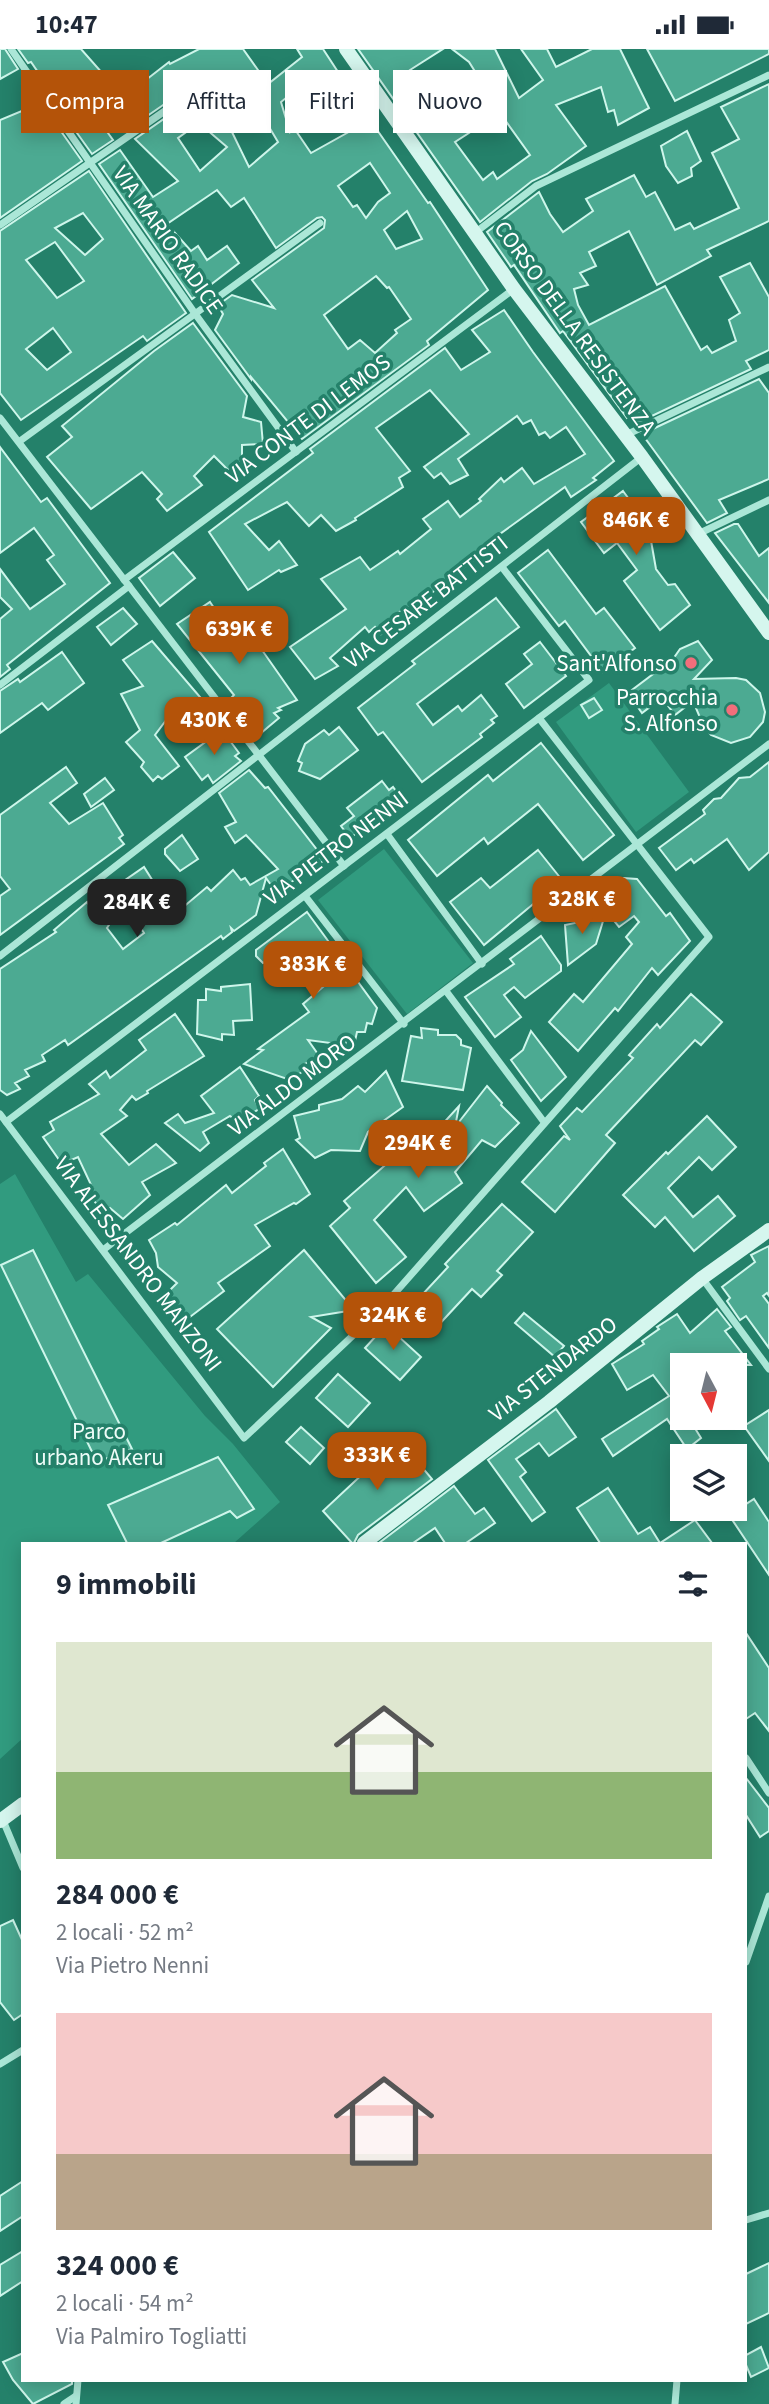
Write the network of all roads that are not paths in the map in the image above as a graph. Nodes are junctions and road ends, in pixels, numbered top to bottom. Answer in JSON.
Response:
{"nodes":[{"id":1,"x":11,"y":49,"type":"edge"},
{"id":2,"x":346,"y":49,"type":"edge"},
{"id":3,"x":768,"y":77,"type":"edge"},
{"id":4,"x":163,"y":112,"type":"edge"},
{"id":5,"x":90,"y":163,"type":"junction"},
{"id":6,"x":320,"y":223,"type":"dead end"},
{"id":7,"x":0,"y":225,"type":"edge"},
{"id":8,"x":476,"y":232,"type":"junction"},
{"id":9,"x":514,"y":289,"type":"junction"},
{"id":10,"x":196,"y":315,"type":"junction"},
{"id":11,"x":769,"y":367,"type":"edge"},
{"id":12,"x":0,"y":418,"type":"edge"},
{"id":13,"x":626,"y":435,"type":"junction"},
{"id":14,"x":20,"y":441,"type":"junction"},
{"id":15,"x":296,"y":451,"type":"junction"},
{"id":16,"x":642,"y":457,"type":"junction"},
{"id":17,"x":769,"y":500,"type":"edge"},
{"id":18,"x":697,"y":535,"type":"junction"},
{"id":19,"x":502,"y":567,"type":"junction"},
{"id":20,"x":127,"y":583,"type":"junction"},
{"id":21,"x":769,"y":633,"type":"edge"},
{"id":22,"x":0,"y":685,"type":"edge"},
{"id":23,"x":539,"y":718,"type":"junction"},
{"id":24,"x":769,"y":744,"type":"edge"},
{"id":25,"x":259,"y":755,"type":"junction"},
{"id":26,"x":387,"y":834,"type":"junction"},
{"id":27,"x":635,"y":844,"type":"junction"},
{"id":28,"x":344,"y":866,"type":"junction"},
{"id":29,"x":305,"y":896,"type":"junction"},
{"id":30,"x":0,"y":956,"type":"edge"},
{"id":31,"x":482,"y":964,"type":"junction"},
{"id":32,"x":446,"y":991,"type":"junction"},
{"id":33,"x":404,"y":1024,"type":"junction"},
{"id":34,"x":0,"y":1114,"type":"edge"},
{"id":35,"x":6,"y":1122,"type":"junction"},
{"id":36,"x":544,"y":1122,"type":"junction"},
{"id":37,"x":769,"y":1230,"type":"edge"},
{"id":38,"x":103,"y":1250,"type":"junction"},
{"id":39,"x":702,"y":1278,"type":"junction"},
{"id":40,"x":769,"y":1369,"type":"edge"},
{"id":41,"x":365,"y":1542,"type":"edge"},
{"id":42,"x":747,"y":1760,"type":"edge"},
{"id":43,"x":769,"y":1793,"type":"edge"},
{"id":44,"x":21,"y":1805,"type":"edge"},
{"id":45,"x":1,"y":1818,"type":"edge"},
{"id":46,"x":21,"y":1863,"type":"edge"},
{"id":47,"x":769,"y":1896,"type":"edge"},
{"id":48,"x":747,"y":1959,"type":"edge"},
{"id":49,"x":21,"y":2051,"type":"edge"},
{"id":50,"x":0,"y":2064,"type":"edge"},
{"id":51,"x":769,"y":2213,"type":"edge"},
{"id":52,"x":747,"y":2220,"type":"edge"},
{"id":53,"x":78,"y":2382,"type":"edge"},
{"id":54,"x":677,"y":2382,"type":"edge"},
{"id":55,"x":76,"y":2400,"type":"edge"},
{"id":56,"x":64,"y":2404,"type":"edge"},
{"id":57,"x":675,"y":2404,"type":"edge"}],
"edges":[{"from":1,"to":5,"type":"street","name":"VIA MARIO RADICE"},
{"from":2,"to":8,"type":"main road","name":"CORSO DELLA RESISTENZA"},
{"from":3,"to":8,"type":"street"},
{"from":4,"to":5,"type":"street"},
{"from":5,"to":7,"type":"street"},
{"from":5,"to":10,"type":"street","name":"VIA MARIO RADICE"},
{"from":6,"to":10,"type":"street"},
{"from":8,"to":9,"type":"main road","name":"CORSO DELLA RESISTENZA"},
{"from":9,"to":13,"type":"main road","name":"CORSO DELLA RESISTENZA"},
{"from":9,"to":15,"type":"street","name":"VIA CONTE DI LEMOS"},
{"from":10,"to":14,"type":"street"},
{"from":10,"to":15,"type":"street","name":"VIA MARIO RADICE"},
{"from":11,"to":13,"type":"street"},
{"from":12,"to":14,"type":"street"},
{"from":13,"to":16,"type":"main road","name":"CORSO DELLA RESISTENZA"},
{"from":14,"to":20,"type":"street"},
{"from":15,"to":20,"type":"street","name":"VIA CONTE DI LEMOS"},
{"from":16,"to":18,"type":"main road","name":"CORSO DELLA RESISTENZA"},
{"from":16,"to":19,"type":"street","name":"VIA CESARE BATTISTI"},
{"from":17,"to":18,"type":"street"},
{"from":18,"to":21,"type":"main road","name":"CORSO DELLA RESISTENZA"},
{"from":19,"to":23,"type":"street","name":"VIA PIETRO NENNI"},
{"from":19,"to":25,"type":"street","name":"VIA CESARE BATTISTI"},
{"from":20,"to":22,"type":"street","name":"VIA CONTE DI LEMOS"},
{"from":20,"to":25,"type":"street"},
{"from":23,"to":26,"type":"street","name":"VIA PIETRO NENNI"},
{"from":23,"to":27,"type":"street"},
{"from":24,"to":27,"type":"street","name":"VIA ALDO MORO"},
{"from":25,"to":28,"type":"street"},
{"from":25,"to":30,"type":"street","name":"VIA CESARE BATTISTI"},
{"from":26,"to":28,"type":"street","name":"VIA PIETRO NENNI"},
{"from":26,"to":31,"type":"street"},
{"from":27,"to":31,"type":"street","name":"VIA ALDO MORO"},
{"from":27,"to":36,"type":"street"},
{"from":28,"to":29,"type":"street","name":"VIA PIETRO NENNI"},
{"from":29,"to":33,"type":"street"},
{"from":29,"to":35,"type":"street","name":"VIA PIETRO NENNI"},
{"from":31,"to":32,"type":"street","name":"VIA ALDO MORO"},
{"from":32,"to":33,"type":"street","name":"VIA ALDO MORO"},
{"from":32,"to":36,"type":"street"},
{"from":33,"to":38,"type":"street","name":"VIA ALDO MORO"},
{"from":34,"to":35,"type":"street","name":"VIA ALESSANDRO MANZONI"},
{"from":35,"to":38,"type":"street","name":"VIA ALESSANDRO MANZONI"},
{"from":36,"to":38,"type":"street","name":"VIA ALESSANDRO MANZONI"},
{"from":37,"to":39,"type":"main road","name":"VIA STENDARDO"},
{"from":39,"to":40,"type":"street"},
{"from":39,"to":41,"type":"main road","name":"VIA STENDARDO"},
{"from":42,"to":43,"type":"street"},
{"from":44,"to":45,"type":"main road"},
{"from":45,"to":46,"type":"street"},
{"from":47,"to":48,"type":"street"},
{"from":49,"to":50,"type":"street"},
{"from":51,"to":52,"type":"street"},
{"from":53,"to":55,"type":"street"},
{"from":54,"to":57,"type":"street"},
{"from":55,"to":56,"type":"street"}]}
